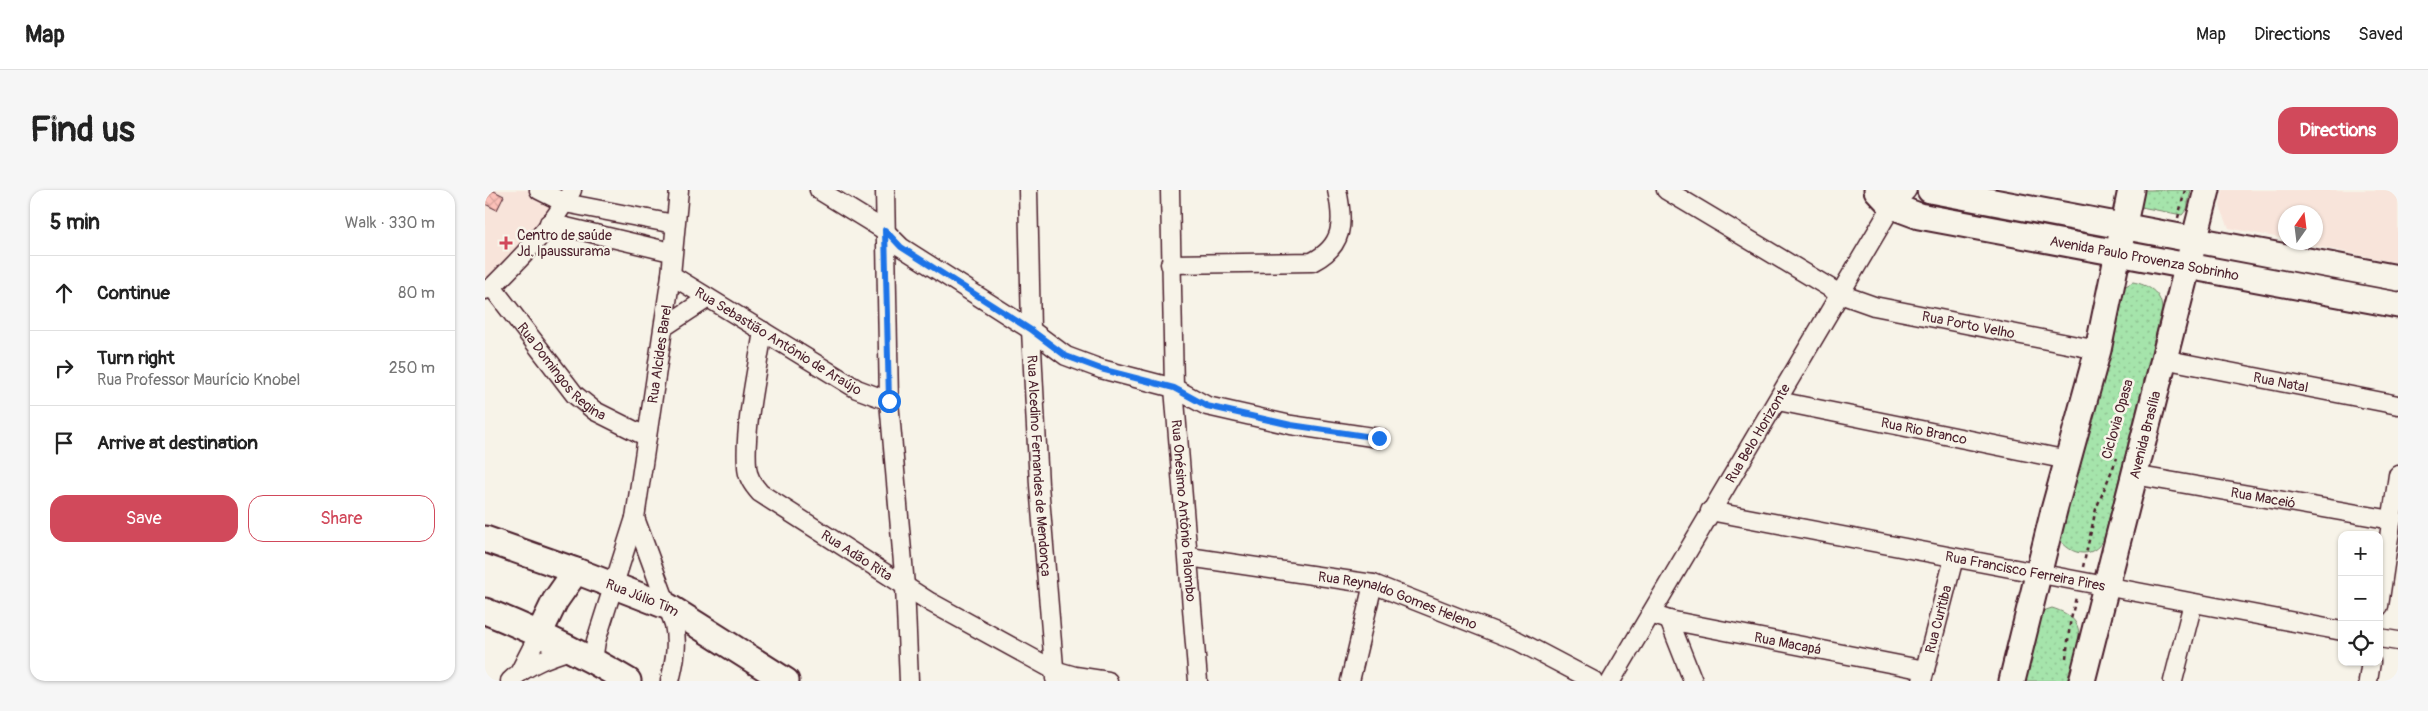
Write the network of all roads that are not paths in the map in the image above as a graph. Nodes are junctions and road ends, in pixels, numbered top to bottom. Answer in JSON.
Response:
{"nodes":[{"id":1,"x":539,"y":190,"type":"edge"},
{"id":2,"x":679,"y":190,"type":"edge"},
{"id":3,"x":819,"y":190,"type":"edge"},
{"id":4,"x":885,"y":190,"type":"edge"},
{"id":5,"x":1028,"y":190,"type":"edge"},
{"id":6,"x":1170,"y":190,"type":"edge"},
{"id":7,"x":1337,"y":190,"type":"edge"},
{"id":8,"x":1666,"y":190,"type":"edge"},
{"id":9,"x":1929,"y":190,"type":"edge"},
{"id":10,"x":2131,"y":190,"type":"edge"},
{"id":11,"x":2207,"y":190,"type":"edge"},
{"id":12,"x":1892,"y":195,"type":"edge"},
{"id":13,"x":568,"y":196,"type":"edge"},
{"id":14,"x":1686,"y":196,"type":"edge"},
{"id":15,"x":549,"y":223,"type":"junction"},
{"id":16,"x":675,"y":224,"type":"junction"},
{"id":17,"x":2122,"y":227,"type":"junction"},
{"id":18,"x":885,"y":230,"type":"junction"},
{"id":19,"x":2185,"y":231,"type":"junction"},
{"id":20,"x":2117,"y":251,"type":"junction"},
{"id":21,"x":671,"y":252,"type":"junction"},
{"id":22,"x":1170,"y":264,"type":"junction"},
{"id":23,"x":2188,"y":264,"type":"junction"},
{"id":24,"x":671,"y":275,"type":"junction"},
{"id":25,"x":2398,"y":278,"type":"edge"},
{"id":26,"x":488,"y":289,"type":"edge"},
{"id":27,"x":1840,"y":294,"type":"junction"},
{"id":28,"x":708,"y":298,"type":"junction"},
{"id":29,"x":2398,"y":305,"type":"edge"},
{"id":30,"x":664,"y":326,"type":"junction"},
{"id":31,"x":1031,"y":330,"type":"junction"},
{"id":32,"x":763,"y":331,"type":"junction"},
{"id":33,"x":2098,"y":350,"type":"junction"},
{"id":34,"x":2163,"y":359,"type":"junction"},
{"id":35,"x":1174,"y":388,"type":"junction"},
{"id":36,"x":889,"y":401,"type":"junction"},
{"id":37,"x":1778,"y":402,"type":"junction"},
{"id":38,"x":2398,"y":405,"type":"edge"},
{"id":39,"x":647,"y":436,"type":"junction"},
{"id":40,"x":1379,"y":438,"type":"dead end"},
{"id":41,"x":2068,"y":460,"type":"junction"},
{"id":42,"x":2134,"y":475,"type":"junction"},
{"id":43,"x":2398,"y":475,"type":"edge"},
{"id":44,"x":1710,"y":511,"type":"junction"},
{"id":45,"x":635,"y":518,"type":"junction"},
{"id":46,"x":2392,"y":520,"type":"junction"},
{"id":47,"x":485,"y":539,"type":"edge"},
{"id":48,"x":1189,"y":556,"type":"junction"},
{"id":49,"x":1953,"y":558,"type":"junction"},
{"id":50,"x":576,"y":570,"type":"junction"},
{"id":51,"x":2039,"y":573,"type":"junction"},
{"id":52,"x":2383,"y":580,"type":"edge"},
{"id":53,"x":1373,"y":584,"type":"junction"},
{"id":54,"x":614,"y":585,"type":"junction"},
{"id":55,"x":905,"y":586,"type":"junction"},
{"id":56,"x":2106,"y":587,"type":"junction"},
{"id":57,"x":2193,"y":603,"type":"junction"},
{"id":58,"x":669,"y":607,"type":"junction"},
{"id":59,"x":485,"y":612,"type":"edge"},
{"id":60,"x":1651,"y":614,"type":"junction"},
{"id":61,"x":1669,"y":620,"type":"junction"},
{"id":62,"x":2338,"y":630,"type":"edge"},
{"id":63,"x":539,"y":632,"type":"junction"},
{"id":64,"x":2383,"y":639,"type":"edge"},
{"id":65,"x":2398,"y":641,"type":"edge"},
{"id":66,"x":584,"y":654,"type":"junction"},
{"id":67,"x":2370,"y":666,"type":"edge"},
{"id":68,"x":2074,"y":673,"type":"edge"},
{"id":69,"x":1054,"y":675,"type":"edge"},
{"id":70,"x":1924,"y":675,"type":"edge"},
{"id":71,"x":515,"y":677,"type":"edge"},
{"id":72,"x":627,"y":681,"type":"edge"},
{"id":73,"x":670,"y":681,"type":"edge"},
{"id":74,"x":786,"y":681,"type":"edge"},
{"id":75,"x":909,"y":681,"type":"edge"},
{"id":76,"x":1108,"y":681,"type":"edge"},
{"id":77,"x":1198,"y":681,"type":"edge"},
{"id":78,"x":1350,"y":681,"type":"edge"},
{"id":79,"x":1594,"y":681,"type":"edge"},
{"id":80,"x":1611,"y":681,"type":"edge"},
{"id":81,"x":1693,"y":681,"type":"edge"},
{"id":82,"x":2012,"y":681,"type":"edge"},
{"id":83,"x":2173,"y":681,"type":"edge"},
{"id":84,"x":2368,"y":681,"type":"edge"}],
"edges":[{"from":1,"to":13,"type":"street"},
{"from":2,"to":16,"type":"street","name":"Rua Alcides Barel"},
{"from":3,"to":18,"type":"street"},
{"from":4,"to":18,"type":"street"},
{"from":5,"to":31,"type":"street","name":"Rua Alcedino Fernandes de Mendonça"},
{"from":6,"to":22,"type":"street","name":"Rua Onésimo Antônio Palombo"},
{"from":7,"to":22,"type":"street"},
{"from":8,"to":14,"type":"street","name":"Rua Porto Velho"},
{"from":9,"to":17,"type":"main road","name":"Avenida Paulo Provenza Sobrinho"},
{"from":10,"to":17,"type":"main road"},
{"from":11,"to":19,"type":"main road","name":"Avenida Brasília"},
{"from":12,"to":20,"type":"main road","name":"Avenida Paulo Provenza Sobrinho"},
{"from":12,"to":27,"type":"street","name":"Rua Belo Horizonte"},
{"from":13,"to":15,"type":"street"},
{"from":13,"to":16,"type":"street"},
{"from":14,"to":27,"type":"street","name":"Rua Porto Velho"},
{"from":15,"to":21,"type":"street"},
{"from":15,"to":26,"type":"street"},
{"from":16,"to":21,"type":"street","name":"Rua Alcides Barel"},
{"from":17,"to":19,"type":"main road","name":"Avenida Paulo Provenza Sobrinho"},
{"from":17,"to":20,"type":"main road"},
{"from":18,"to":31,"type":"street"},
{"from":18,"to":36,"type":"street"},
{"from":19,"to":23,"type":"main road","name":"Avenida Brasília"},
{"from":19,"to":25,"type":"main road","name":"Avenida Paulo Provenza Sobrinho"},
{"from":20,"to":23,"type":"main road","name":"Avenida Paulo Provenza Sobrinho"},
{"from":20,"to":33,"type":"main road"},
{"from":21,"to":24,"type":"street","name":"Rua Alcides Barel"},
{"from":22,"to":35,"type":"street","name":"Rua Onésimo Antônio Palombo"},
{"from":23,"to":29,"type":"main road","name":"Avenida Paulo Provenza Sobrinho"},
{"from":23,"to":34,"type":"main road","name":"Avenida Brasília"},
{"from":24,"to":28,"type":"street","name":"Rua Sebastião Antônio de Araújo"},
{"from":24,"to":30,"type":"street","name":"Rua Alcides Barel"},
{"from":26,"to":39,"type":"street","name":"Rua Domingos Regina"},
{"from":27,"to":33,"type":"street","name":"Rua Porto Velho"},
{"from":27,"to":37,"type":"street","name":"Rua Belo Horizonte"},
{"from":28,"to":30,"type":"street"},
{"from":28,"to":32,"type":"street","name":"Rua Sebastião Antônio de Araújo"},
{"from":30,"to":39,"type":"street","name":"Rua Alcides Barel"},
{"from":31,"to":35,"type":"street"},
{"from":31,"to":69,"type":"street","name":"Rua Alcedino Fernandes de Mendonça"},
{"from":32,"to":36,"type":"street","name":"Rua Sebastião Antônio de Araújo"},
{"from":32,"to":55,"type":"street","name":"Rua Adão Rita"},
{"from":33,"to":41,"type":"main road"},
{"from":34,"to":38,"type":"street","name":"Rua Natal"},
{"from":34,"to":42,"type":"main road","name":"Avenida Brasília"},
{"from":35,"to":40,"type":"street"},
{"from":35,"to":48,"type":"street","name":"Rua Onésimo Antônio Palombo"},
{"from":36,"to":55,"type":"street"},
{"from":37,"to":41,"type":"street","name":"Rua Rio Branco"},
{"from":37,"to":44,"type":"street","name":"Rua Belo Horizonte"},
{"from":39,"to":45,"type":"street","name":"Rua Alcides Barel"},
{"from":41,"to":51,"type":"main road"},
{"from":42,"to":46,"type":"street","name":"Rua Maceió"},
{"from":42,"to":56,"type":"main road","name":"Avenida Brasília"},
{"from":43,"to":46,"type":"street"},
{"from":44,"to":49,"type":"street","name":"Rua Francisco Ferreira Pires"},
{"from":44,"to":60,"type":"street","name":"Rua Belo Horizonte"},
{"from":45,"to":54,"type":"street","name":"Rua Alcides Barel"},
{"from":45,"to":58,"type":"street","name":"Rua Alcides Barel"},
{"from":46,"to":52,"type":"street"},
{"from":47,"to":50,"type":"main road","name":"Rua Júlio Tim"},
{"from":48,"to":53,"type":"street","name":"Rua Reynaldo Gomes Heleno"},
{"from":48,"to":77,"type":"street","name":"Rua Onésimo Antônio Palombo"},
{"from":49,"to":51,"type":"street","name":"Rua Francisco Ferreira Pires"},
{"from":49,"to":70,"type":"street","name":"Rua Curitiba"},
{"from":50,"to":54,"type":"main road","name":"Rua Júlio Tim"},
{"from":50,"to":63,"type":"main road"},
{"from":51,"to":56,"type":"street","name":"Rua Francisco Ferreira Pires"},
{"from":51,"to":82,"type":"main road"},
{"from":53,"to":78,"type":"street"},
{"from":53,"to":79,"type":"street","name":"Rua Reynaldo Gomes Heleno"},
{"from":54,"to":58,"type":"main road","name":"Rua Júlio Tim"},
{"from":54,"to":66,"type":"street","name":"Rua Alcides Barel"},
{"from":55,"to":69,"type":"street","name":"Rua Adão Rita"},
{"from":55,"to":75,"type":"street"},
{"from":56,"to":57,"type":"street","name":"Rua Francisco Ferreira Pires"},
{"from":56,"to":68,"type":"main road","name":"Avenida Brasília"},
{"from":57,"to":62,"type":"street","name":"Rua Francisco Ferreira Pires"},
{"from":57,"to":83,"type":"street"},
{"from":58,"to":73,"type":"street","name":"Rua Alcides Barel"},
{"from":58,"to":74,"type":"main road","name":"Rua Júlio Tim"},
{"from":59,"to":63,"type":"main road"},
{"from":60,"to":61,"type":"street","name":"Rua Macapá"},
{"from":60,"to":80,"type":"street","name":"Rua Belo Horizonte"},
{"from":61,"to":70,"type":"street","name":"Rua Macapá"},
{"from":61,"to":81,"type":"street"},
{"from":63,"to":66,"type":"main road"},
{"from":63,"to":71,"type":"street"},
{"from":64,"to":65,"type":"street"},
{"from":66,"to":71,"type":"street"},
{"from":66,"to":72,"type":"main road"},
{"from":67,"to":84,"type":"street"},
{"from":69,"to":76,"type":"street","name":"Rua Adão Rita"}]}
